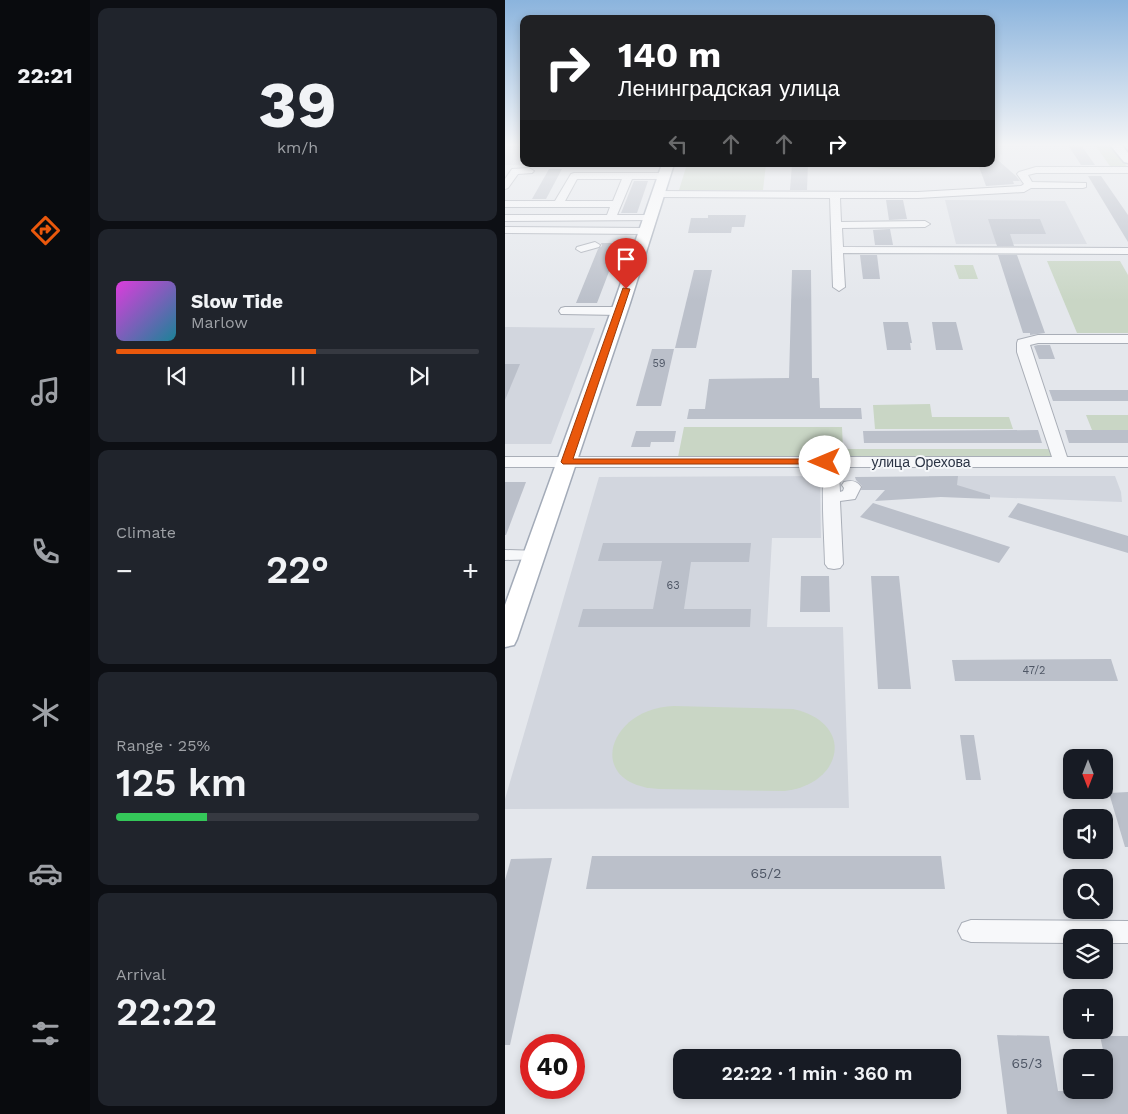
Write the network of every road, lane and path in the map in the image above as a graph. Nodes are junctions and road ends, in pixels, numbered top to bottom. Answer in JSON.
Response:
{"nodes":[{"id":1,"x":562,"y":197,"type":"edge"},
{"id":2,"x":619,"y":197,"type":"edge"},
{"id":3,"x":657,"y":197,"type":"edge"},
{"id":4,"x":835,"y":197,"type":"edge"},
{"id":5,"x":505,"y":204,"type":"edge"},
{"id":6,"x":558,"y":204,"type":"junction"},
{"id":7,"x":616,"y":204,"type":"junction"},
{"id":8,"x":611,"y":217,"type":"junction"},
{"id":9,"x":505,"y":218,"type":"edge"},
{"id":10,"x":649,"y":224,"type":"junction"},
{"id":11,"x":837,"y":224,"type":"junction"},
{"id":12,"x":925,"y":224,"type":"dead end"},
{"id":13,"x":505,"y":230,"type":"edge"},
{"id":14,"x":601,"y":230,"type":"junction"},
{"id":15,"x":581,"y":249,"type":"dead end"},
{"id":16,"x":838,"y":250,"type":"junction"},
{"id":17,"x":1128,"y":251,"type":"edge"},
{"id":18,"x":839,"y":287,"type":"dead end"},
{"id":19,"x":565,"y":311,"type":"dead end"},
{"id":20,"x":619,"y":311,"type":"junction"},
{"id":21,"x":1128,"y":339,"type":"edge"},
{"id":22,"x":839,"y":461,"type":"junction"},
{"id":23,"x":505,"y":462,"type":"edge"},
{"id":24,"x":567,"y":462,"type":"junction"},
{"id":25,"x":1061,"y":462,"type":"junction"},
{"id":26,"x":1128,"y":462,"type":"edge"},
{"id":27,"x":850,"y":485,"type":"dead end"},
{"id":28,"x":831,"y":497,"type":"junction"},
{"id":29,"x":505,"y":555,"type":"edge"},
{"id":30,"x":534,"y":555,"type":"junction"},
{"id":31,"x":835,"y":564,"type":"dead end"},
{"id":32,"x":505,"y":639,"type":"edge"},
{"id":33,"x":971,"y":931,"type":"dead end"},
{"id":34,"x":1128,"y":932,"type":"edge"}],
"edges":[{"from":1,"to":6,"type":"street"},
{"from":2,"to":7,"type":"street"},
{"from":3,"to":10,"type":"main road"},
{"from":4,"to":11,"type":"street"},
{"from":5,"to":6,"type":"street"},
{"from":6,"to":7,"type":"street"},
{"from":7,"to":8,"type":"street"},
{"from":8,"to":9,"type":"street"},
{"from":8,"to":10,"type":"street"},
{"from":10,"to":14,"type":"street"},
{"from":10,"to":20,"type":"main road"},
{"from":11,"to":12,"type":"street"},
{"from":11,"to":16,"type":"street"},
{"from":13,"to":14,"type":"street"},
{"from":14,"to":15,"type":"street"},
{"from":16,"to":17,"type":"street"},
{"from":16,"to":18,"type":"street"},
{"from":19,"to":20,"type":"street"},
{"from":20,"to":24,"type":"main road"},
{"from":21,"to":25,"type":"street"},
{"from":22,"to":24,"type":"street","name":"улица Орехова"},
{"from":22,"to":25,"type":"street","name":"улица Орехова"},
{"from":22,"to":28,"type":"street"},
{"from":23,"to":24,"type":"street","name":"улица Орехова"},
{"from":24,"to":30,"type":"main road"},
{"from":25,"to":26,"type":"street","name":"улица Орехова"},
{"from":27,"to":28,"type":"street"},
{"from":28,"to":31,"type":"street"},
{"from":29,"to":30,"type":"street"},
{"from":30,"to":32,"type":"main road"},
{"from":33,"to":34,"type":"street"}]}
